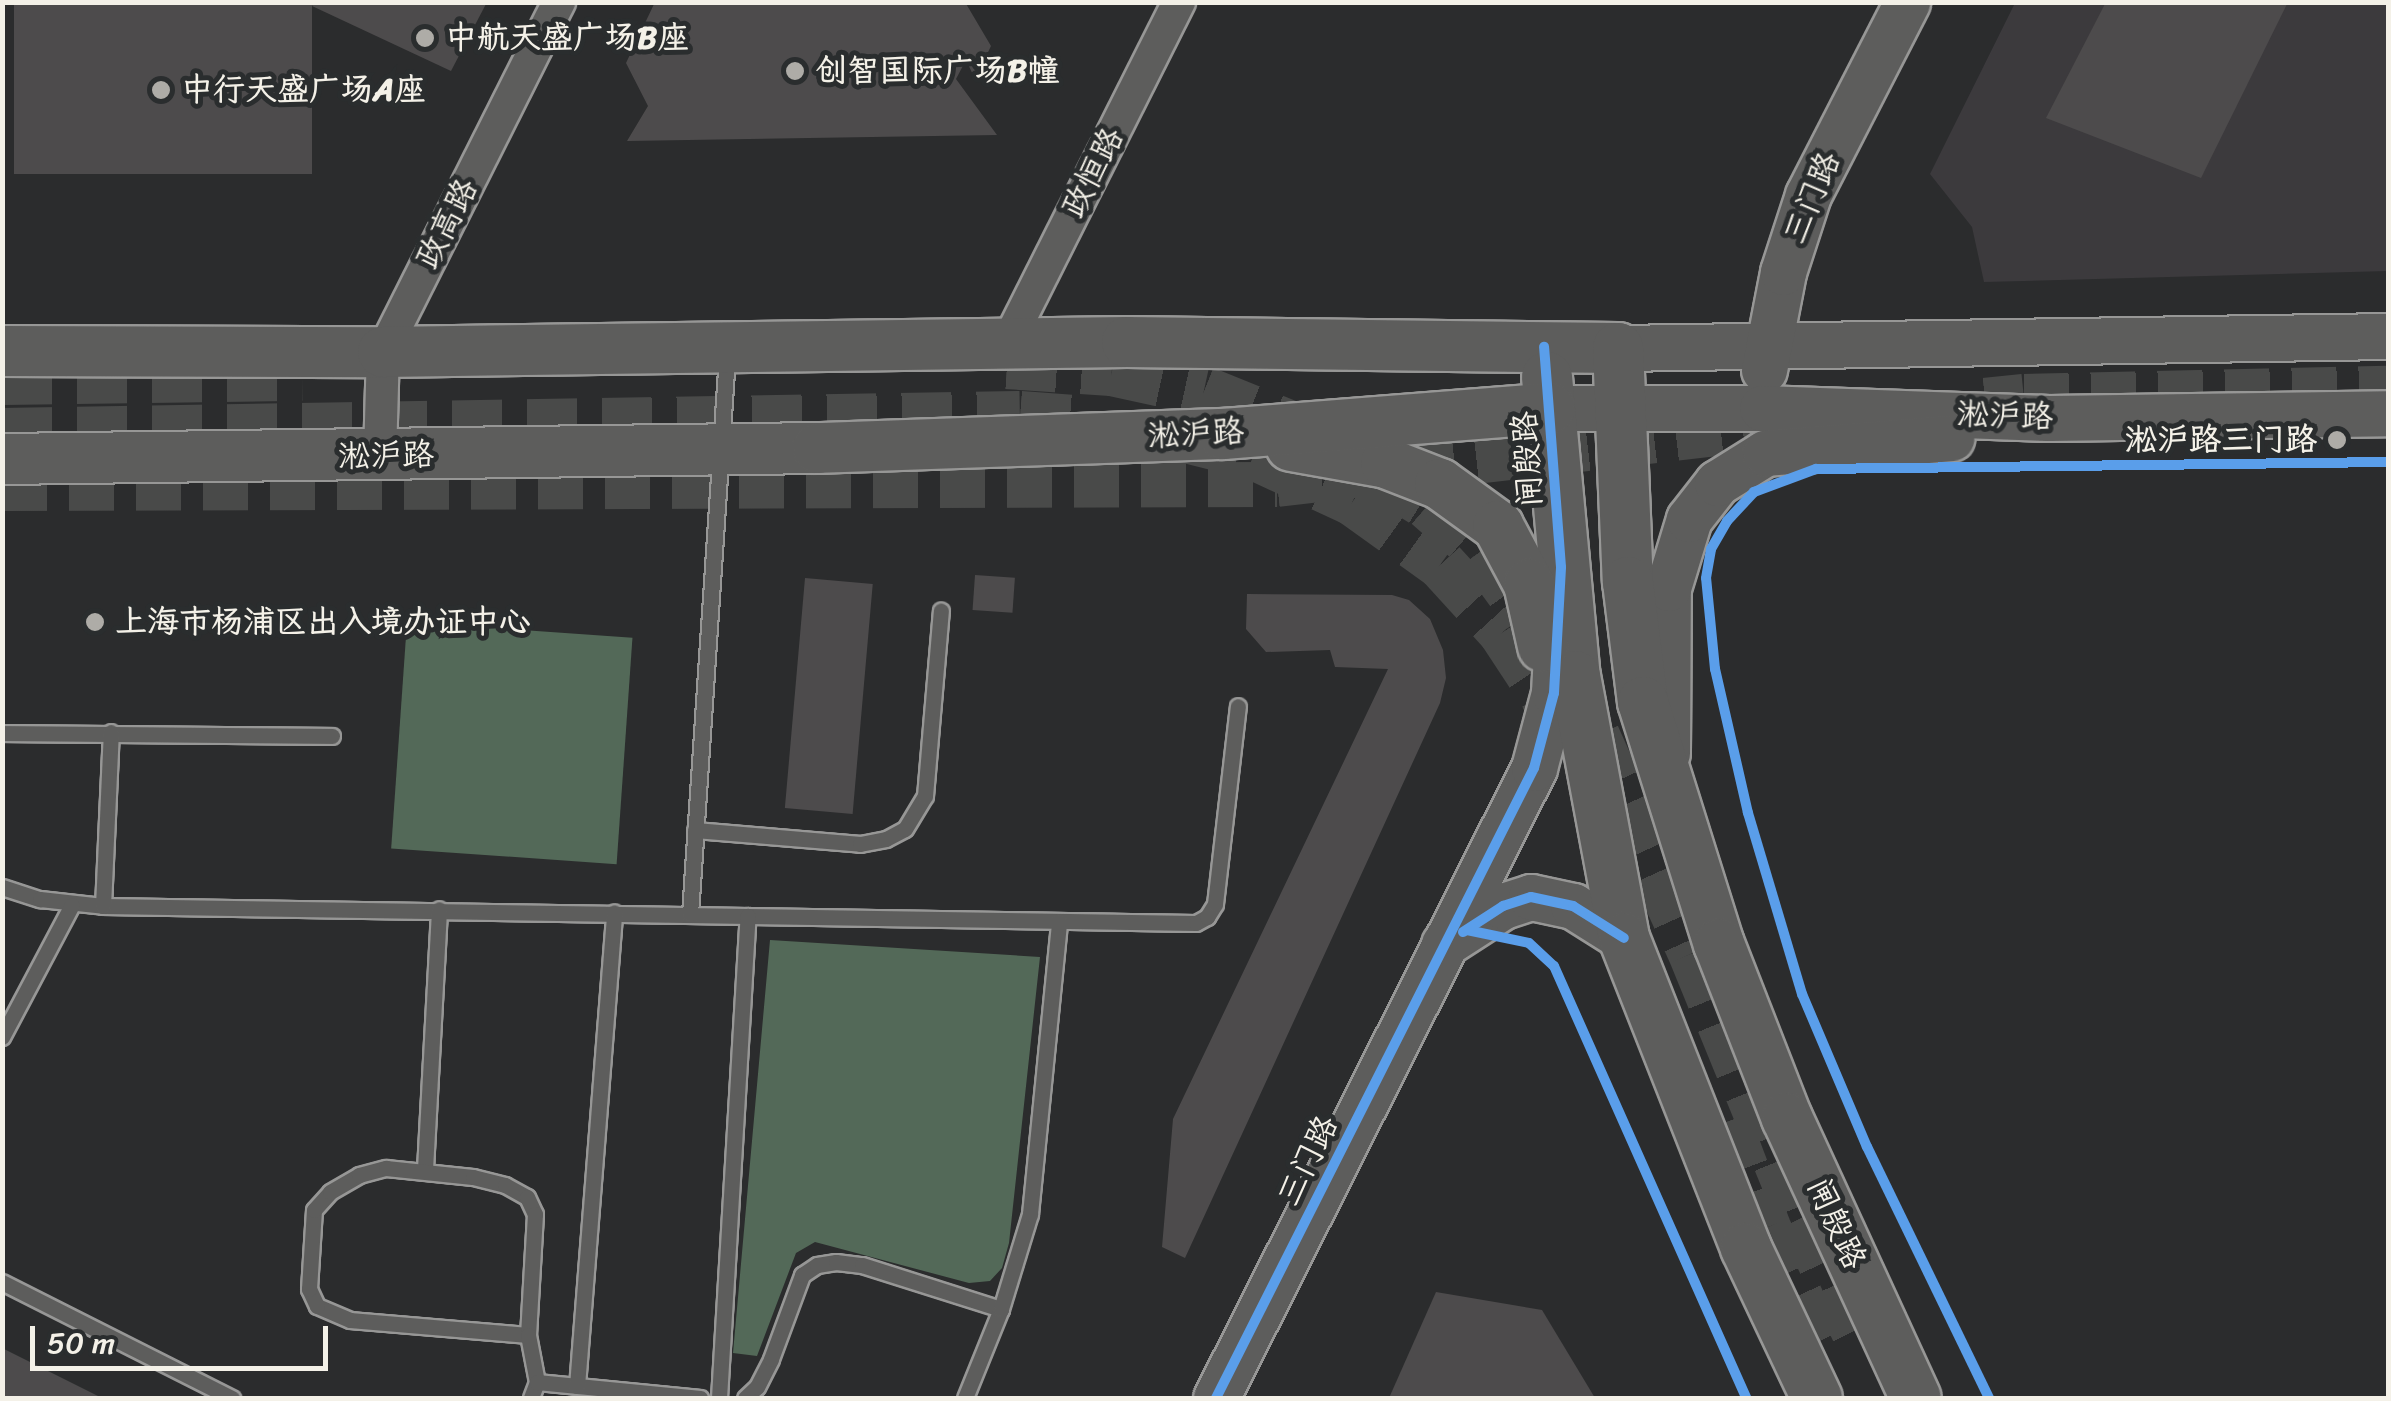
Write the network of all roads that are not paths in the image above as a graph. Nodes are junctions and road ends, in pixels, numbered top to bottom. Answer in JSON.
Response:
{"nodes":[{"id":1,"x":559,"y":2,"type":"edge"},
{"id":2,"x":1179,"y":2,"type":"edge"},
{"id":3,"x":1907,"y":2,"type":"edge"},
{"id":4,"x":2388,"y":336,"type":"edge"},
{"id":5,"x":1006,"y":344,"type":"junction"},
{"id":6,"x":1766,"y":344,"type":"junction"},
{"id":7,"x":727,"y":347,"type":"junction"},
{"id":8,"x":1544,"y":347,"type":"junction"},
{"id":9,"x":1618,"y":348,"type":"junction"},
{"id":10,"x":2,"y":351,"type":"edge"},
{"id":11,"x":383,"y":352,"type":"junction"},
{"id":12,"x":1622,"y":406,"type":"junction"},
{"id":13,"x":1550,"y":408,"type":"junction"},
{"id":14,"x":1762,"y":408,"type":"junction"},
{"id":15,"x":2388,"y":413,"type":"edge"},
{"id":16,"x":2049,"y":418,"type":"junction"},
{"id":17,"x":1222,"y":434,"type":"junction"},
{"id":18,"x":720,"y":448,"type":"junction"},
{"id":19,"x":380,"y":457,"type":"junction"},
{"id":20,"x":2,"y":459,"type":"edge"},
{"id":21,"x":1561,"y":567,"type":"junction"},
{"id":22,"x":941,"y":611,"type":"dead end"},
{"id":23,"x":1554,"y":693,"type":"junction"},
{"id":24,"x":1238,"y":706,"type":"dead end"},
{"id":25,"x":111,"y":732,"type":"junction"},
{"id":26,"x":2,"y":733,"type":"edge"},
{"id":27,"x":332,"y":736,"type":"dead end"},
{"id":28,"x":1666,"y":780,"type":"junction"},
{"id":29,"x":1601,"y":829,"type":"junction"},
{"id":30,"x":696,"y":830,"type":"junction"},
{"id":31,"x":2,"y":886,"type":"edge"},
{"id":32,"x":72,"y":905,"type":"junction"},
{"id":33,"x":103,"y":906,"type":"junction"},
{"id":34,"x":440,"y":909,"type":"junction"},
{"id":35,"x":614,"y":912,"type":"junction"},
{"id":36,"x":690,"y":914,"type":"junction"},
{"id":37,"x":748,"y":916,"type":"junction"},
{"id":38,"x":1058,"y":921,"type":"junction"},
{"id":39,"x":1624,"y":938,"type":"junction"},
{"id":40,"x":1442,"y":945,"type":"junction"},
{"id":41,"x":2,"y":1037,"type":"edge"},
{"id":42,"x":425,"y":1169,"type":"junction"},
{"id":43,"x":2,"y":1282,"type":"edge"},
{"id":44,"x":1001,"y":1309,"type":"junction"},
{"id":45,"x":528,"y":1334,"type":"junction"},
{"id":46,"x":1837,"y":1373,"type":"edge"},
{"id":47,"x":538,"y":1382,"type":"junction"},
{"id":48,"x":577,"y":1386,"type":"junction"},
{"id":49,"x":232,"y":1398,"type":"edge"},
{"id":50,"x":530,"y":1398,"type":"edge"},
{"id":51,"x":700,"y":1398,"type":"edge"},
{"id":52,"x":718,"y":1398,"type":"edge"},
{"id":53,"x":745,"y":1398,"type":"edge"},
{"id":54,"x":965,"y":1398,"type":"edge"},
{"id":55,"x":1216,"y":1398,"type":"edge"},
{"id":56,"x":1889,"y":1398,"type":"edge"},
{"id":57,"x":1916,"y":1398,"type":"edge"}],
"edges":[{"from":1,"to":11,"type":"street","name":"政高路"},
{"from":2,"to":5,"type":"street","name":"政恒路"},
{"from":3,"to":6,"type":"main road","name":"三门路"},
{"from":4,"to":6,"type":"main road"},
{"from":5,"to":7,"type":"main road"},
{"from":5,"to":8,"type":"main road"},
{"from":6,"to":9,"type":"main road"},
{"from":6,"to":14,"type":"main road","name":"三门路"},
{"from":7,"to":11,"type":"main road"},
{"from":7,"to":18,"type":"lane"},
{"from":8,"to":9,"type":"main road"},
{"from":8,"to":13,"type":"main road","name":"闸殷路"},
{"from":9,"to":12,"type":"main road","name":"闸殷路"},
{"from":10,"to":11,"type":"main road"},
{"from":11,"to":19,"type":"street","name":"政高路"},
{"from":12,"to":13,"type":"main road","name":"淞沪路"},
{"from":12,"to":14,"type":"main road","name":"淞沪路"},
{"from":12,"to":28,"type":"main road","name":"闸殷路"},
{"from":13,"to":17,"type":"main road","name":"淞沪路"},
{"from":13,"to":21,"type":"main road","name":"闸殷路"},
{"from":14,"to":16,"type":"main road","name":"淞沪路"},
{"from":15,"to":16,"type":"main road","name":"淞沪路"},
{"from":16,"to":28,"type":"main road"},
{"from":17,"to":18,"type":"main road","name":"淞沪路"},
{"from":17,"to":23,"type":"main road"},
{"from":18,"to":19,"type":"main road","name":"淞沪路"},
{"from":18,"to":30,"type":"lane"},
{"from":19,"to":20,"type":"main road","name":"淞沪路"},
{"from":21,"to":23,"type":"main road","name":"三门路"},
{"from":21,"to":29,"type":"main road","name":"闸殷路"},
{"from":22,"to":30,"type":"lane"},
{"from":23,"to":29,"type":"main road"},
{"from":23,"to":40,"type":"main road","name":"三门路"},
{"from":24,"to":38,"type":"lane"},
{"from":25,"to":26,"type":"lane"},
{"from":25,"to":27,"type":"lane"},
{"from":25,"to":33,"type":"lane"},
{"from":28,"to":57,"type":"main road","name":"闸殷路"},
{"from":29,"to":39,"type":"main road","name":"闸殷路"},
{"from":30,"to":36,"type":"lane"},
{"from":31,"to":32,"type":"lane"},
{"from":32,"to":33,"type":"lane"},
{"from":32,"to":41,"type":"lane"},
{"from":33,"to":34,"type":"lane"},
{"from":34,"to":35,"type":"lane"},
{"from":34,"to":42,"type":"lane"},
{"from":35,"to":36,"type":"lane"},
{"from":35,"to":48,"type":"lane"},
{"from":36,"to":37,"type":"lane"},
{"from":37,"to":38,"type":"lane"},
{"from":37,"to":52,"type":"lane"},
{"from":38,"to":44,"type":"lane"},
{"from":39,"to":40,"type":"main road"},
{"from":39,"to":46,"type":"main road","name":"闸殷路"},
{"from":40,"to":55,"type":"main road","name":"三门路"},
{"from":42,"to":45,"type":"lane"},
{"from":42,"to":45,"type":"lane"},
{"from":43,"to":49,"type":"lane"},
{"from":44,"to":53,"type":"lane"},
{"from":44,"to":54,"type":"lane"},
{"from":45,"to":47,"type":"lane"},
{"from":46,"to":56,"type":"main road","name":"闸殷路"},
{"from":47,"to":48,"type":"lane"},
{"from":47,"to":50,"type":"lane"},
{"from":48,"to":51,"type":"lane"}]}
